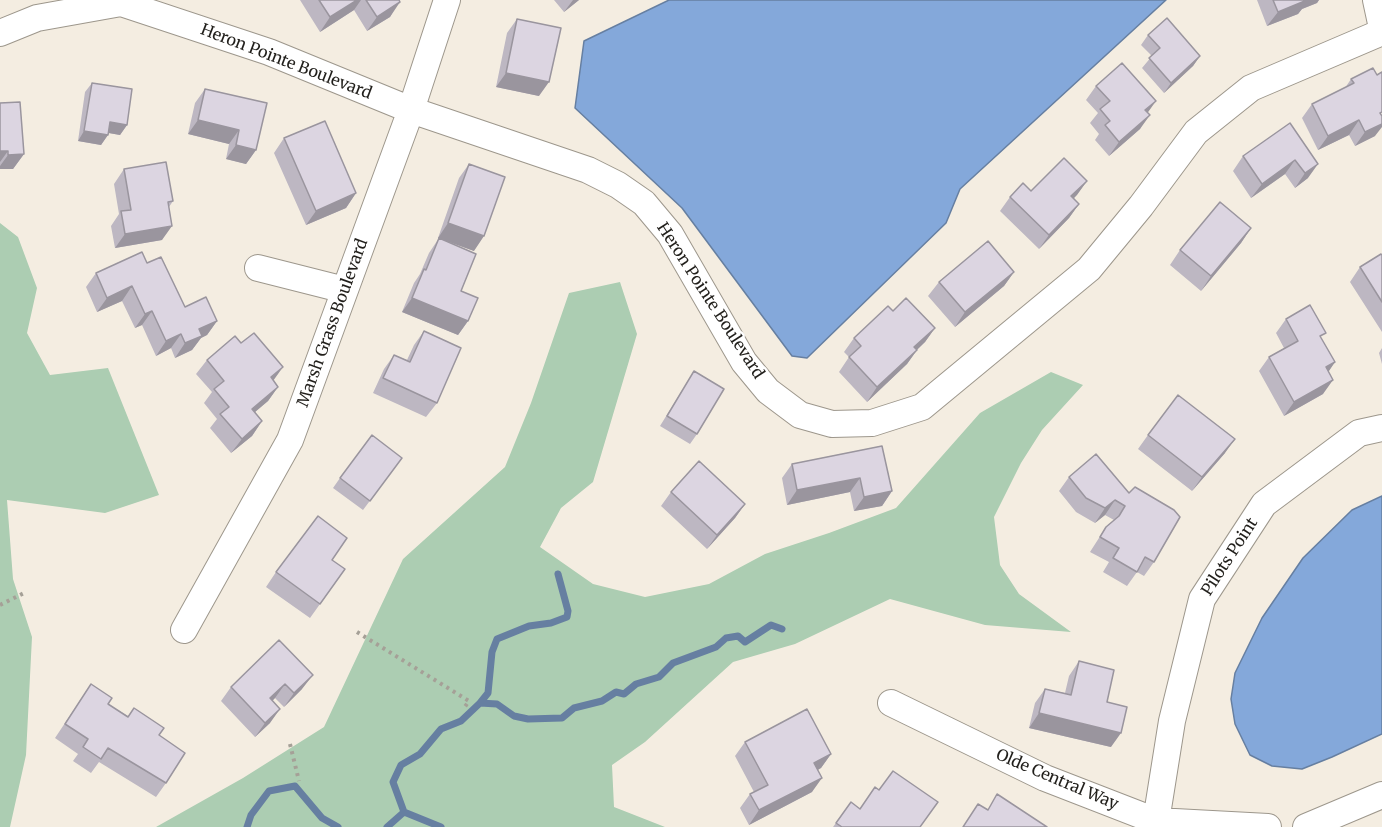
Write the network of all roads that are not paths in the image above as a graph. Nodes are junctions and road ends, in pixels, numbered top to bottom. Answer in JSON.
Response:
{"nodes":[{"id":1,"x":447,"y":0,"type":"edge"},
{"id":2,"x":1376,"y":0,"type":"edge"},
{"id":3,"x":35,"y":9,"type":"edge"},
{"id":4,"x":1382,"y":30,"type":"edge"},
{"id":5,"x":0,"y":33,"type":"edge"},
{"id":6,"x":411,"y":110,"type":"junction"},
{"id":7,"x":258,"y":268,"type":"dead end"},
{"id":8,"x":345,"y":290,"type":"junction"},
{"id":9,"x":1382,"y":428,"type":"edge"},
{"id":10,"x":184,"y":630,"type":"dead end"},
{"id":11,"x":891,"y":703,"type":"dead end"},
{"id":12,"x":1382,"y":795,"type":"edge"},
{"id":13,"x":1156,"y":820,"type":"junction"},
{"id":14,"x":1268,"y":827,"type":"edge"},
{"id":15,"x":1306,"y":827,"type":"edge"}],
"edges":[{"from":1,"to":6,"type":"street","name":"Marsh Grass Boulevard"},
{"from":2,"to":4,"type":"street"},
{"from":3,"to":5,"type":"street","name":"Heron Pointe Boulevard"},
{"from":3,"to":6,"type":"street","name":"Heron Pointe Boulevard"},
{"from":4,"to":6,"type":"street","name":"Heron Pointe Boulevard"},
{"from":6,"to":8,"type":"street","name":"Marsh Grass Boulevard"},
{"from":7,"to":8,"type":"street"},
{"from":8,"to":10,"type":"street","name":"Marsh Grass Boulevard"},
{"from":9,"to":13,"type":"street","name":"Pilots Point"},
{"from":11,"to":13,"type":"street","name":"Olde Central Way"},
{"from":12,"to":15,"type":"street"},
{"from":13,"to":14,"type":"street","name":"Olde Central Way"}]}
